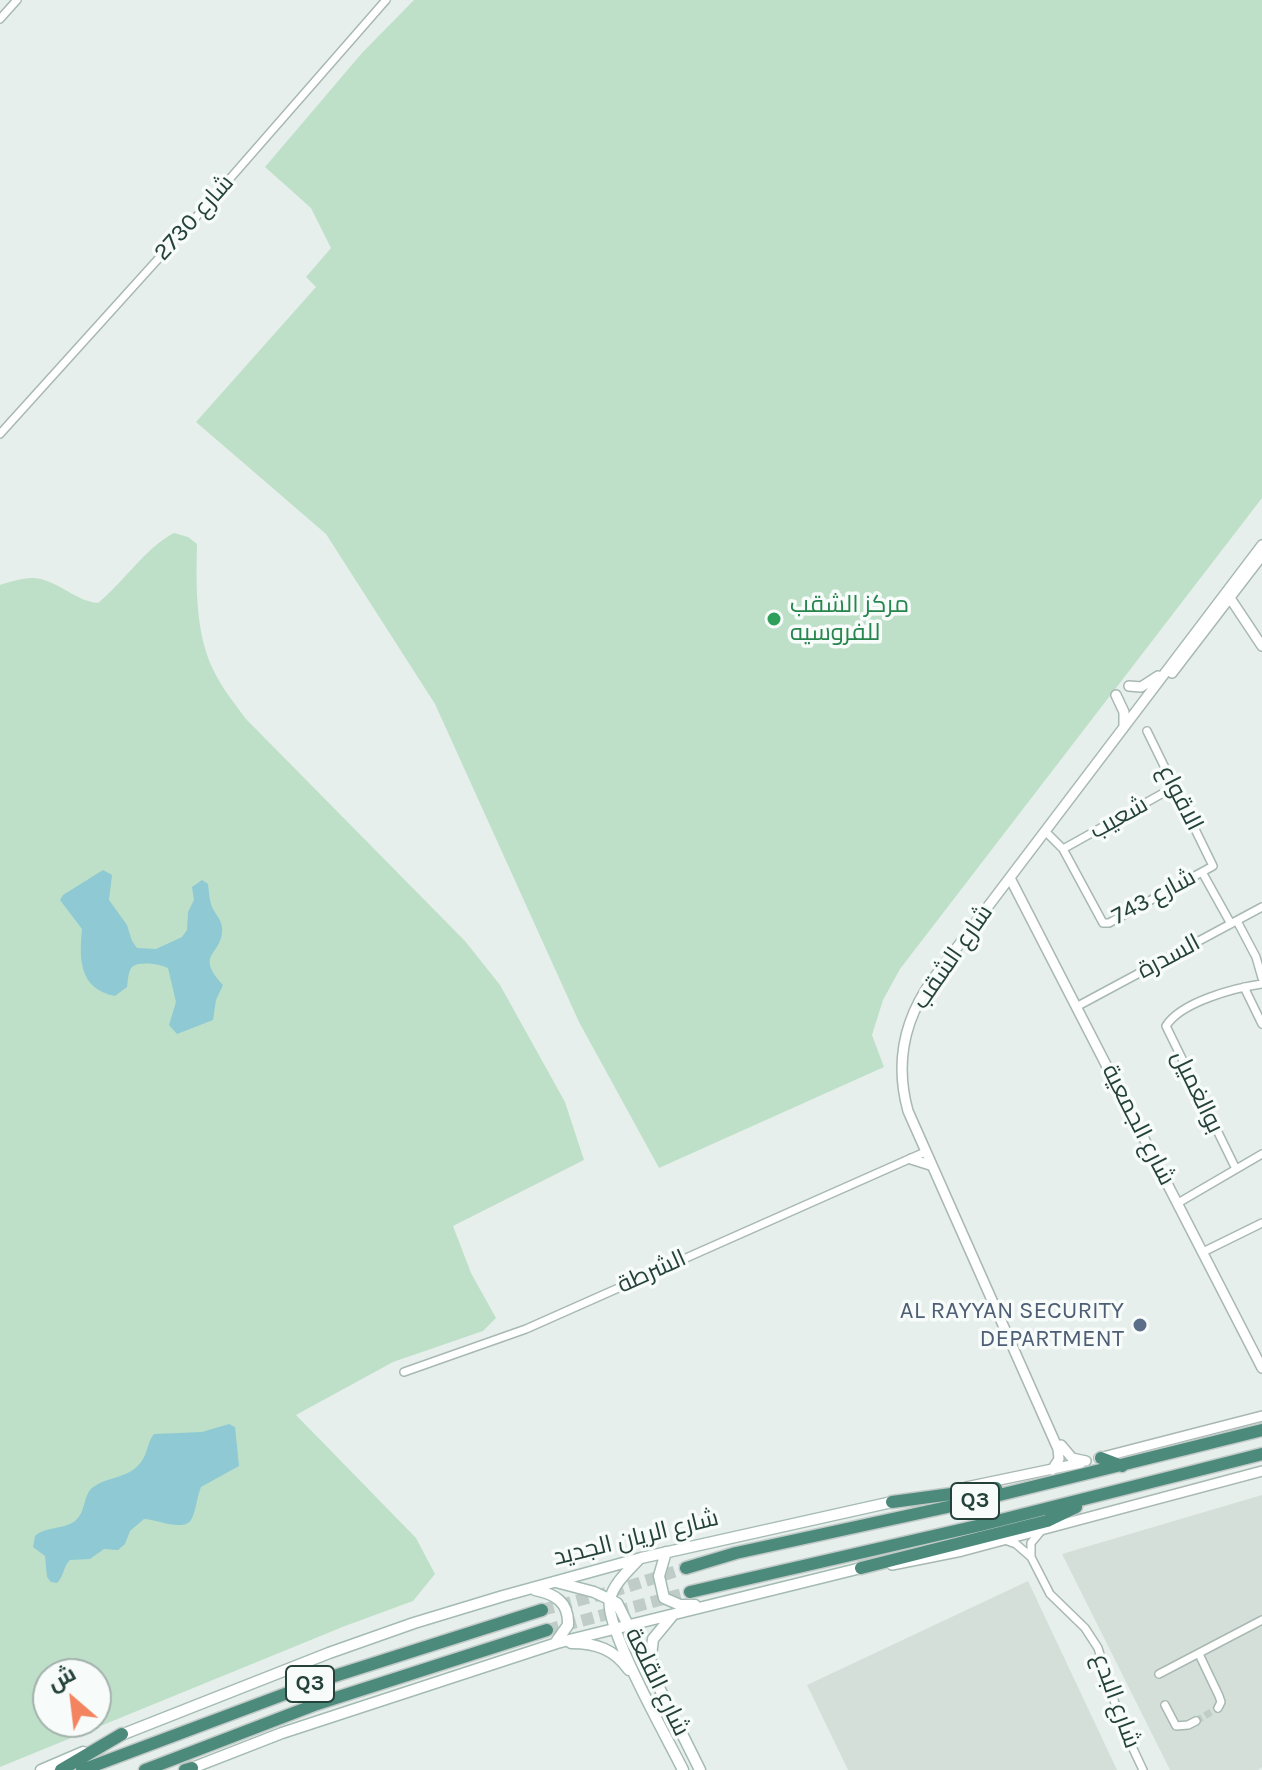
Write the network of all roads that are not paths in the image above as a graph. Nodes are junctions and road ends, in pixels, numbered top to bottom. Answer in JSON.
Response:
{"nodes":[{"id":1,"x":17,"y":0,"type":"edge"},
{"id":2,"x":386,"y":0,"type":"edge"},
{"id":3,"x":0,"y":19,"type":"edge"},
{"id":4,"x":0,"y":434,"type":"edge"},
{"id":5,"x":1262,"y":545,"type":"edge"},
{"id":6,"x":1262,"y":555,"type":"edge"},
{"id":7,"x":1230,"y":598,"type":"junction"},
{"id":8,"x":1189,"y":640,"type":"junction"},
{"id":9,"x":1262,"y":646,"type":"edge"},
{"id":10,"x":1129,"y":686,"type":"dead end"},
{"id":11,"x":1116,"y":695,"type":"dead end"},
{"id":12,"x":1124,"y":727,"type":"junction"},
{"id":13,"x":1147,"y":731,"type":"dead end"},
{"id":14,"x":1174,"y":787,"type":"junction"},
{"id":15,"x":1049,"y":835,"type":"junction"},
{"id":16,"x":1063,"y":849,"type":"junction"},
{"id":17,"x":1213,"y":866,"type":"joint"},
{"id":18,"x":1202,"y":872,"type":"junction"},
{"id":19,"x":1011,"y":880,"type":"junction"},
{"id":20,"x":1262,"y":907,"type":"edge"},
{"id":21,"x":984,"y":916,"type":"junction"},
{"id":22,"x":1234,"y":922,"type":"junction"},
{"id":23,"x":1262,"y":978,"type":"edge"},
{"id":24,"x":1262,"y":984,"type":"edge"},
{"id":25,"x":1244,"y":987,"type":"junction"},
{"id":26,"x":1076,"y":1007,"type":"junction"},
{"id":27,"x":1262,"y":1024,"type":"edge"},
{"id":28,"x":918,"y":1135,"type":"junction"},
{"id":29,"x":924,"y":1150,"type":"junction"},
{"id":30,"x":1262,"y":1154,"type":"edge"},
{"id":31,"x":910,"y":1157,"type":"junction"},
{"id":32,"x":932,"y":1167,"type":"junction"},
{"id":33,"x":1235,"y":1167,"type":"junction"},
{"id":34,"x":1178,"y":1203,"type":"junction"},
{"id":35,"x":1262,"y":1223,"type":"edge"},
{"id":36,"x":961,"y":1225,"type":"junction"},
{"id":37,"x":1203,"y":1252,"type":"junction"},
{"id":38,"x":1022,"y":1361,"type":"junction"},
{"id":39,"x":1262,"y":1368,"type":"edge"},
{"id":40,"x":404,"y":1372,"type":"dead end"},
{"id":41,"x":1262,"y":1416,"type":"edge"},
{"id":42,"x":1262,"y":1430,"type":"edge"},
{"id":43,"x":1262,"y":1454,"type":"edge"},
{"id":44,"x":1101,"y":1458,"type":"junction"},
{"id":45,"x":1086,"y":1461,"type":"junction"},
{"id":46,"x":1122,"y":1466,"type":"junction"},
{"id":47,"x":1052,"y":1470,"type":"junction"},
{"id":48,"x":1262,"y":1471,"type":"edge"},
{"id":49,"x":1083,"y":1475,"type":"junction"},
{"id":50,"x":1098,"y":1496,"type":"junction"},
{"id":51,"x":892,"y":1502,"type":"junction"},
{"id":52,"x":1043,"y":1530,"type":"junction"},
{"id":53,"x":1005,"y":1540,"type":"junction"},
{"id":54,"x":666,"y":1552,"type":"junction"},
{"id":55,"x":1031,"y":1557,"type":"junction"},
{"id":56,"x":641,"y":1558,"type":"junction"},
{"id":57,"x":686,"y":1568,"type":"tunnel mouth"},
{"id":58,"x":861,"y":1568,"type":"junction"},
{"id":59,"x":554,"y":1581,"type":"junction"},
{"id":60,"x":531,"y":1589,"type":"junction"},
{"id":61,"x":690,"y":1592,"type":"tunnel mouth"},
{"id":62,"x":610,"y":1598,"type":"junction"},
{"id":63,"x":709,"y":1605,"type":"junction"},
{"id":64,"x":542,"y":1610,"type":"tunnel mouth"},
{"id":65,"x":674,"y":1614,"type":"junction"},
{"id":66,"x":1262,"y":1620,"type":"edge"},
{"id":67,"x":630,"y":1625,"type":"junction"},
{"id":68,"x":616,"y":1628,"type":"junction"},
{"id":69,"x":547,"y":1630,"type":"tunnel mouth"},
{"id":70,"x":554,"y":1644,"type":"junction"},
{"id":71,"x":1199,"y":1654,"type":"junction"},
{"id":72,"x":650,"y":1666,"type":"junction"},
{"id":73,"x":1159,"y":1674,"type":"dead end"},
{"id":74,"x":637,"y":1683,"type":"junction"},
{"id":75,"x":1165,"y":1705,"type":"dead end"},
{"id":76,"x":1218,"y":1708,"type":"dead end"},
{"id":77,"x":1196,"y":1721,"type":"dead end"},
{"id":78,"x":122,"y":1734,"type":"junction"},
{"id":79,"x":188,"y":1769,"type":"edge"},
{"id":80,"x":41,"y":1770,"type":"edge"},
{"id":81,"x":61,"y":1770,"type":"edge"},
{"id":82,"x":82,"y":1770,"type":"edge"},
{"id":83,"x":145,"y":1770,"type":"edge"},
{"id":84,"x":683,"y":1770,"type":"edge"},
{"id":85,"x":700,"y":1770,"type":"edge"},
{"id":86,"x":1143,"y":1770,"type":"edge"}],
"edges":[{"from":1,"to":3,"type":"street"},
{"from":2,"to":4,"type":"street","name":"شارع 2730"},
{"from":5,"to":8,"type":"street","name":"شارع الشقب"},
{"from":6,"to":7,"type":"street","name":"شارع الشقب"},
{"from":7,"to":9,"type":"street"},
{"from":7,"to":15,"type":"street","name":"شارع الشقب"},
{"from":8,"to":10,"type":"street"},
{"from":8,"to":12,"type":"street","name":"شارع الشقب"},
{"from":11,"to":12,"type":"street"},
{"from":12,"to":19,"type":"street","name":"شارع الشقب"},
{"from":13,"to":14,"type":"street","name":"الاقواع"},
{"from":14,"to":16,"type":"street","name":"شعيب"},
{"from":14,"to":17,"type":"street","name":"الاقواع"},
{"from":15,"to":16,"type":"street","name":"شارع 743"},
{"from":15,"to":19,"type":"street","name":"شارع الشقب"},
{"from":16,"to":18,"type":"street","name":"شارع 743"},
{"from":17,"to":18,"type":"street","name":"شارع 743"},
{"from":18,"to":22,"type":"street"},
{"from":19,"to":21,"type":"street","name":"شارع الشقب"},
{"from":19,"to":26,"type":"street","name":"شارع الجمعية"},
{"from":20,"to":22,"type":"street","name":"السدرة"},
{"from":21,"to":28,"type":"street","name":"شارع الشقب"},
{"from":21,"to":36,"type":"street","name":"شارع الشقب"},
{"from":22,"to":23,"type":"street"},
{"from":22,"to":26,"type":"street","name":"السدرة"},
{"from":24,"to":25,"type":"street","name":"بوالغميل"},
{"from":25,"to":27,"type":"street"},
{"from":25,"to":33,"type":"street","name":"بوالغميل"},
{"from":26,"to":34,"type":"street","name":"شارع الجمعية"},
{"from":28,"to":29,"type":"street","name":"شارع الشقب"},
{"from":28,"to":31,"type":"street"},
{"from":29,"to":31,"type":"street","name":"الشرطة"},
{"from":29,"to":32,"type":"street","name":"شارع الشقب"},
{"from":30,"to":33,"type":"street"},
{"from":31,"to":32,"type":"street"},
{"from":31,"to":40,"type":"street","name":"الشرطة"},
{"from":32,"to":36,"type":"street","name":"شارع الشقب"},
{"from":33,"to":34,"type":"street"},
{"from":34,"to":37,"type":"street","name":"شارع الجمعية"},
{"from":35,"to":37,"type":"street"},
{"from":36,"to":38,"type":"street","name":"شارع الشقب"},
{"from":37,"to":39,"type":"street","name":"شارع الجمعية"},
{"from":38,"to":45,"type":"street","name":"شارع الشقب"},
{"from":38,"to":47,"type":"street","name":"شارع الشقب"},
{"from":41,"to":44,"type":"street","name":"شارع الريان الجديد"},
{"from":42,"to":46,"type":"highway","name":"شارع الريان الجديد","number":"Q3"},
{"from":43,"to":50,"type":"highway","number":"Q3"},
{"from":44,"to":45,"type":"street","name":"شارع الريان الجديد"},
{"from":44,"to":46,"type":"highway"},
{"from":45,"to":47,"type":"street","name":"شارع الريان الجديد"},
{"from":46,"to":49,"type":"highway","name":"شارع الريان الجديد","number":"Q3"},
{"from":47,"to":51,"type":"street","name":"شارع الريان الجديد"},
{"from":48,"to":52,"type":"street"},
{"from":49,"to":51,"type":"highway"},
{"from":49,"to":57,"type":"highway","name":"شارع الريان الجديد","number":"Q3"},
{"from":50,"to":58,"type":"highway"},
{"from":50,"to":61,"type":"highway","number":"Q3"},
{"from":51,"to":54,"type":"main road","name":"شارع الريان الجديد"},
{"from":52,"to":53,"type":"street"},
{"from":52,"to":55,"type":"street"},
{"from":53,"to":55,"type":"street","name":"شارع البدع"},
{"from":53,"to":58,"type":"street"},
{"from":54,"to":56,"type":"main road","name":"شارع الريان الجديد"},
{"from":54,"to":63,"type":"main road"},
{"from":55,"to":86,"type":"street","name":"شارع البدع"},
{"from":56,"to":59,"type":"main road","name":"شارع الريان الجديد"},
{"from":56,"to":62,"type":"main road"},
{"from":58,"to":63,"type":"main road"},
{"from":59,"to":60,"type":"main road","name":"شارع الريان الجديد"},
{"from":59,"to":62,"type":"main road"},
{"from":60,"to":70,"type":"main road"},
{"from":60,"to":78,"type":"main road","name":"شارع الريان الجديد"},
{"from":62,"to":67,"type":"main road","name":"شارع القلعة"},
{"from":62,"to":68,"type":"main road","name":"شارع القلعة"},
{"from":63,"to":65,"type":"main road"},
{"from":64,"to":82,"type":"highway","number":"Q3"},
{"from":65,"to":67,"type":"main road"},
{"from":65,"to":72,"type":"main road"},
{"from":66,"to":71,"type":"street"},
{"from":67,"to":68,"type":"main road"},
{"from":67,"to":72,"type":"main road","name":"شارع القلعة"},
{"from":68,"to":70,"type":"main road"},
{"from":68,"to":74,"type":"main road","name":"شارع القلعة"},
{"from":69,"to":83,"type":"highway","number":"Q3"},
{"from":70,"to":74,"type":"main road"},
{"from":70,"to":79,"type":"main road"},
{"from":71,"to":73,"type":"street"},
{"from":71,"to":76,"type":"street"},
{"from":72,"to":85,"type":"main road","name":"شارع القلعة"},
{"from":74,"to":84,"type":"main road","name":"شارع القلعة"},
{"from":75,"to":77,"type":"street"},
{"from":78,"to":80,"type":"main road","name":"شارع الريان الجديد"},
{"from":78,"to":81,"type":"highway"}]}
